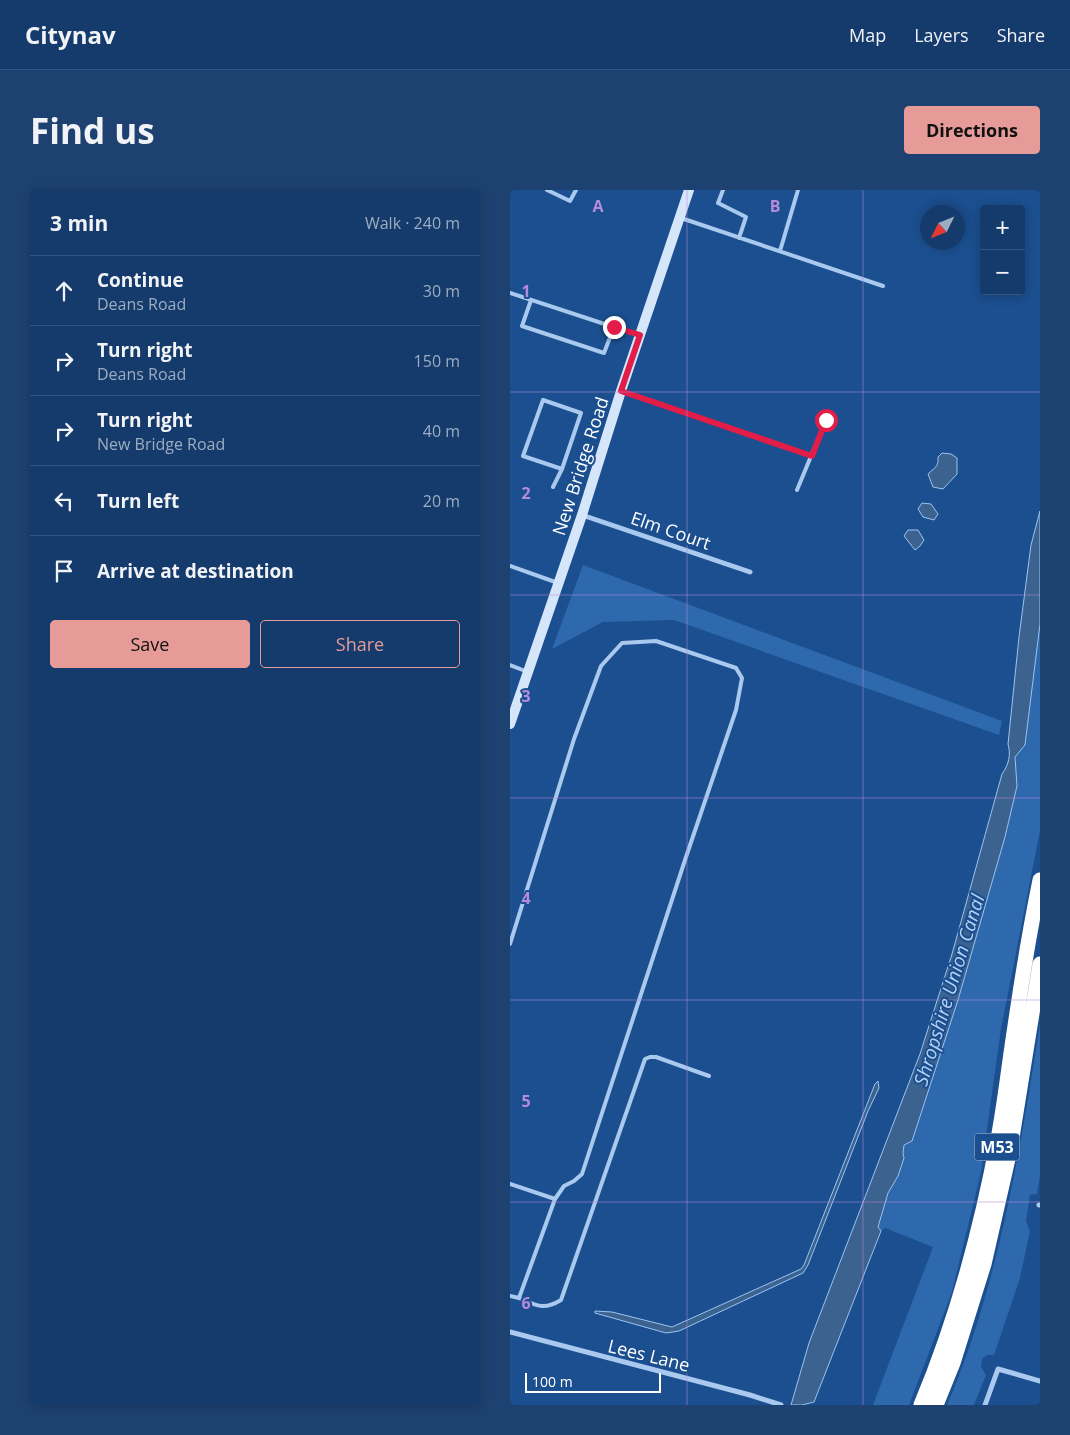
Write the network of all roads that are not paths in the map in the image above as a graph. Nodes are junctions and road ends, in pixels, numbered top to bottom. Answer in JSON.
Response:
{"nodes":[{"id":1,"x":547,"y":190,"type":"edge"},
{"id":2,"x":576,"y":190,"type":"edge"},
{"id":3,"x":689,"y":190,"type":"edge"},
{"id":4,"x":722,"y":190,"type":"edge"},
{"id":5,"x":798,"y":190,"type":"edge"},
{"id":6,"x":679,"y":217,"type":"junction"},
{"id":7,"x":739,"y":238,"type":"junction"},
{"id":8,"x":780,"y":251,"type":"junction"},
{"id":9,"x":883,"y":286,"type":"dead end"},
{"id":10,"x":510,"y":293,"type":"edge"},
{"id":11,"x":531,"y":300,"type":"junction"},
{"id":12,"x":614,"y":327,"type":"junction"},
{"id":13,"x":640,"y":335,"type":"junction"},
{"id":14,"x":621,"y":391,"type":"junction"},
{"id":15,"x":826,"y":420,"type":"dead end"},
{"id":16,"x":812,"y":456,"type":"junction"},
{"id":17,"x":562,"y":469,"type":"junction"},
{"id":18,"x":553,"y":487,"type":"dead end"},
{"id":19,"x":797,"y":490,"type":"dead end"},
{"id":20,"x":582,"y":515,"type":"junction"},
{"id":21,"x":510,"y":566,"type":"edge"},
{"id":22,"x":750,"y":572,"type":"dead end"},
{"id":23,"x":558,"y":583,"type":"junction"},
{"id":24,"x":510,"y":665,"type":"edge"},
{"id":25,"x":528,"y":672,"type":"junction"},
{"id":26,"x":510,"y":724,"type":"edge"},
{"id":27,"x":1040,"y":880,"type":"edge"},
{"id":28,"x":510,"y":944,"type":"edge"},
{"id":29,"x":1040,"y":964,"type":"edge"},
{"id":30,"x":709,"y":1076,"type":"dead end"},
{"id":31,"x":510,"y":1184,"type":"edge"},
{"id":32,"x":555,"y":1199,"type":"junction"},
{"id":33,"x":510,"y":1296,"type":"edge"},
{"id":34,"x":519,"y":1298,"type":"junction"},
{"id":35,"x":510,"y":1332,"type":"edge"},
{"id":36,"x":1040,"y":1381,"type":"edge"},
{"id":37,"x":780,"y":1405,"type":"edge"},
{"id":38,"x":921,"y":1405,"type":"edge"},
{"id":39,"x":936,"y":1405,"type":"edge"},
{"id":40,"x":985,"y":1405,"type":"edge"}],
"edges":[{"from":1,"to":2,"type":"lane"},
{"from":3,"to":6,"type":"street","name":"New Bridge Road"},
{"from":4,"to":7,"type":"lane"},
{"from":5,"to":8,"type":"lane"},
{"from":6,"to":7,"type":"lane"},
{"from":6,"to":13,"type":"street","name":"New Bridge Road"},
{"from":7,"to":8,"type":"lane"},
{"from":8,"to":9,"type":"lane"},
{"from":10,"to":11,"type":"lane"},
{"from":11,"to":12,"type":"lane"},
{"from":11,"to":12,"type":"lane"},
{"from":12,"to":13,"type":"lane"},
{"from":13,"to":14,"type":"street","name":"New Bridge Road"},
{"from":14,"to":16,"type":"lane"},
{"from":14,"to":20,"type":"street","name":"New Bridge Road"},
{"from":15,"to":16,"type":"lane"},
{"from":16,"to":19,"type":"lane"},
{"from":17,"to":17,"type":"lane"},
{"from":17,"to":18,"type":"lane"},
{"from":20,"to":22,"type":"street","name":"Elm Court"},
{"from":20,"to":23,"type":"street","name":"New Bridge Road"},
{"from":21,"to":23,"type":"lane"},
{"from":23,"to":25,"type":"street","name":"New Bridge Road"},
{"from":24,"to":25,"type":"lane"},
{"from":25,"to":26,"type":"street","name":"New Bridge Road"},
{"from":27,"to":38,"type":"highway","number":"M53"},
{"from":28,"to":32,"type":"lane"},
{"from":29,"to":39,"type":"highway","number":"M53"},
{"from":30,"to":34,"type":"lane"},
{"from":31,"to":32,"type":"lane"},
{"from":32,"to":34,"type":"lane"},
{"from":33,"to":34,"type":"lane"},
{"from":35,"to":37,"type":"street","name":"Lees Lane"},
{"from":36,"to":40,"type":"street"}]}
